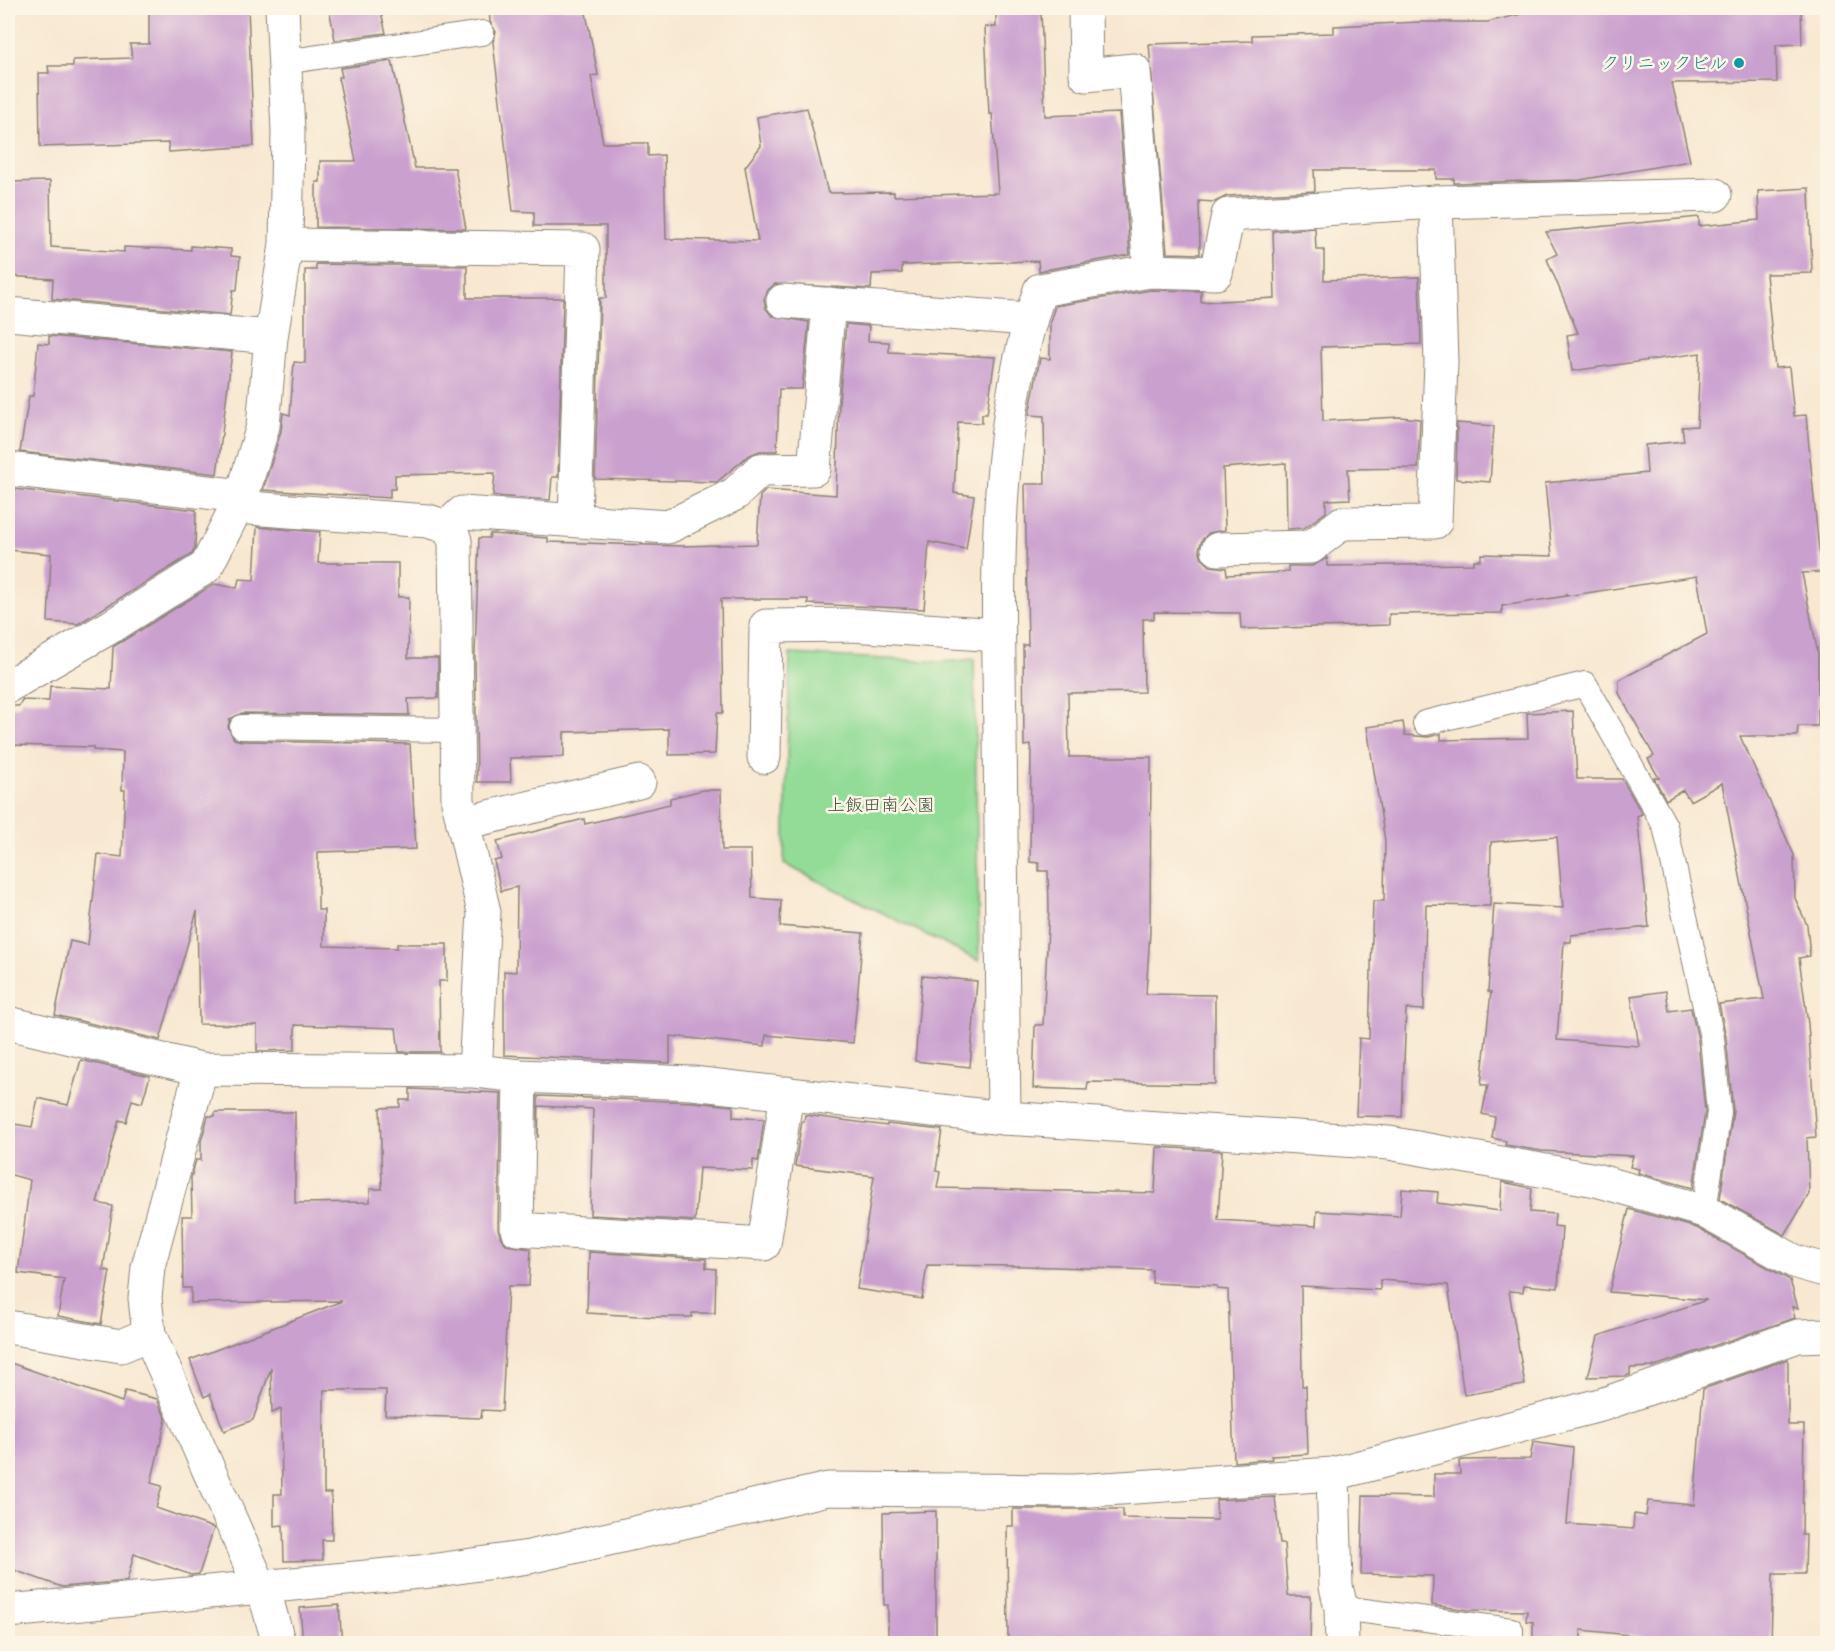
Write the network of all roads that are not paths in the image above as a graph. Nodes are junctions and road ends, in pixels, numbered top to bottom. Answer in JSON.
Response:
{"nodes":[{"id":1,"x":282,"y":8,"type":"edge"},
{"id":2,"x":1085,"y":8,"type":"edge"},
{"id":3,"x":482,"y":33,"type":"dead end"},
{"id":4,"x":284,"y":62,"type":"junction"},
{"id":5,"x":1715,"y":195,"type":"dead end"},
{"id":6,"x":1436,"y":202,"type":"junction"},
{"id":7,"x":286,"y":245,"type":"junction"},
{"id":8,"x":1150,"y":271,"type":"junction"},
{"id":9,"x":783,"y":300,"type":"dead end"},
{"id":10,"x":830,"y":303,"type":"junction"},
{"id":11,"x":8,"y":315,"type":"edge"},
{"id":12,"x":1029,"y":319,"type":"junction"},
{"id":13,"x":271,"y":337,"type":"junction"},
{"id":14,"x":8,"y":469,"type":"edge"},
{"id":15,"x":238,"y":501,"type":"junction"},
{"id":16,"x":575,"y":520,"type":"junction"},
{"id":17,"x":447,"y":527,"type":"junction"},
{"id":18,"x":1218,"y":549,"type":"dead end"},
{"id":19,"x":999,"y":635,"type":"junction"},
{"id":20,"x":8,"y":686,"type":"edge"},
{"id":21,"x":1425,"y":723,"type":"dead end"},
{"id":22,"x":242,"y":727,"type":"dead end"},
{"id":23,"x":457,"y":730,"type":"junction"},
{"id":24,"x":764,"y":757,"type":"dead end"},
{"id":25,"x":639,"y":782,"type":"dead end"},
{"id":26,"x":463,"y":823,"type":"junction"},
{"id":27,"x":8,"y":1023,"type":"edge"},
{"id":28,"x":201,"y":1070,"type":"junction"},
{"id":29,"x":475,"y":1071,"type":"junction"},
{"id":30,"x":520,"y":1076,"type":"junction"},
{"id":31,"x":787,"y":1093,"type":"junction"},
{"id":32,"x":1004,"y":1118,"type":"junction"},
{"id":33,"x":1704,"y":1210,"type":"junction"},
{"id":34,"x":1827,"y":1271,"type":"edge"},
{"id":35,"x":8,"y":1327,"type":"edge"},
{"id":36,"x":149,"y":1334,"type":"junction"},
{"id":37,"x":1827,"y":1335,"type":"edge"},
{"id":38,"x":1333,"y":1474,"type":"junction"},
{"id":39,"x":260,"y":1587,"type":"junction"},
{"id":40,"x":1341,"y":1608,"type":"junction"},
{"id":41,"x":8,"y":1611,"type":"edge"},
{"id":42,"x":279,"y":1644,"type":"edge"},
{"id":43,"x":1342,"y":1644,"type":"edge"},
{"id":44,"x":1511,"y":1644,"type":"edge"}],
"edges":[{"from":1,"to":4,"type":"street"},
{"from":2,"to":8,"type":"street"},
{"from":3,"to":4,"type":"lane"},
{"from":4,"to":7,"type":"street"},
{"from":5,"to":6,"type":"street"},
{"from":6,"to":8,"type":"street"},
{"from":6,"to":18,"type":"street"},
{"from":7,"to":13,"type":"street"},
{"from":7,"to":16,"type":"street"},
{"from":8,"to":12,"type":"street"},
{"from":9,"to":10,"type":"street"},
{"from":10,"to":12,"type":"street"},
{"from":10,"to":16,"type":"street"},
{"from":11,"to":13,"type":"street"},
{"from":12,"to":19,"type":"street"},
{"from":13,"to":15,"type":"street"},
{"from":14,"to":15,"type":"street"},
{"from":15,"to":17,"type":"street"},
{"from":15,"to":20,"type":"street"},
{"from":16,"to":17,"type":"street"},
{"from":17,"to":23,"type":"street"},
{"from":19,"to":24,"type":"street"},
{"from":19,"to":32,"type":"street"},
{"from":21,"to":33,"type":"lane"},
{"from":22,"to":23,"type":"lane"},
{"from":23,"to":26,"type":"street"},
{"from":25,"to":26,"type":"street"},
{"from":26,"to":29,"type":"street"},
{"from":27,"to":28,"type":"street"},
{"from":28,"to":29,"type":"street"},
{"from":28,"to":36,"type":"street"},
{"from":29,"to":30,"type":"street"},
{"from":30,"to":31,"type":"street"},
{"from":30,"to":31,"type":"street"},
{"from":31,"to":32,"type":"street"},
{"from":32,"to":33,"type":"street"},
{"from":33,"to":34,"type":"street"},
{"from":35,"to":36,"type":"street"},
{"from":36,"to":39,"type":"street"},
{"from":37,"to":38,"type":"street"},
{"from":38,"to":39,"type":"street"},
{"from":38,"to":40,"type":"street"},
{"from":39,"to":41,"type":"street"},
{"from":39,"to":42,"type":"street"},
{"from":40,"to":43,"type":"street"},
{"from":40,"to":44,"type":"lane"}]}
